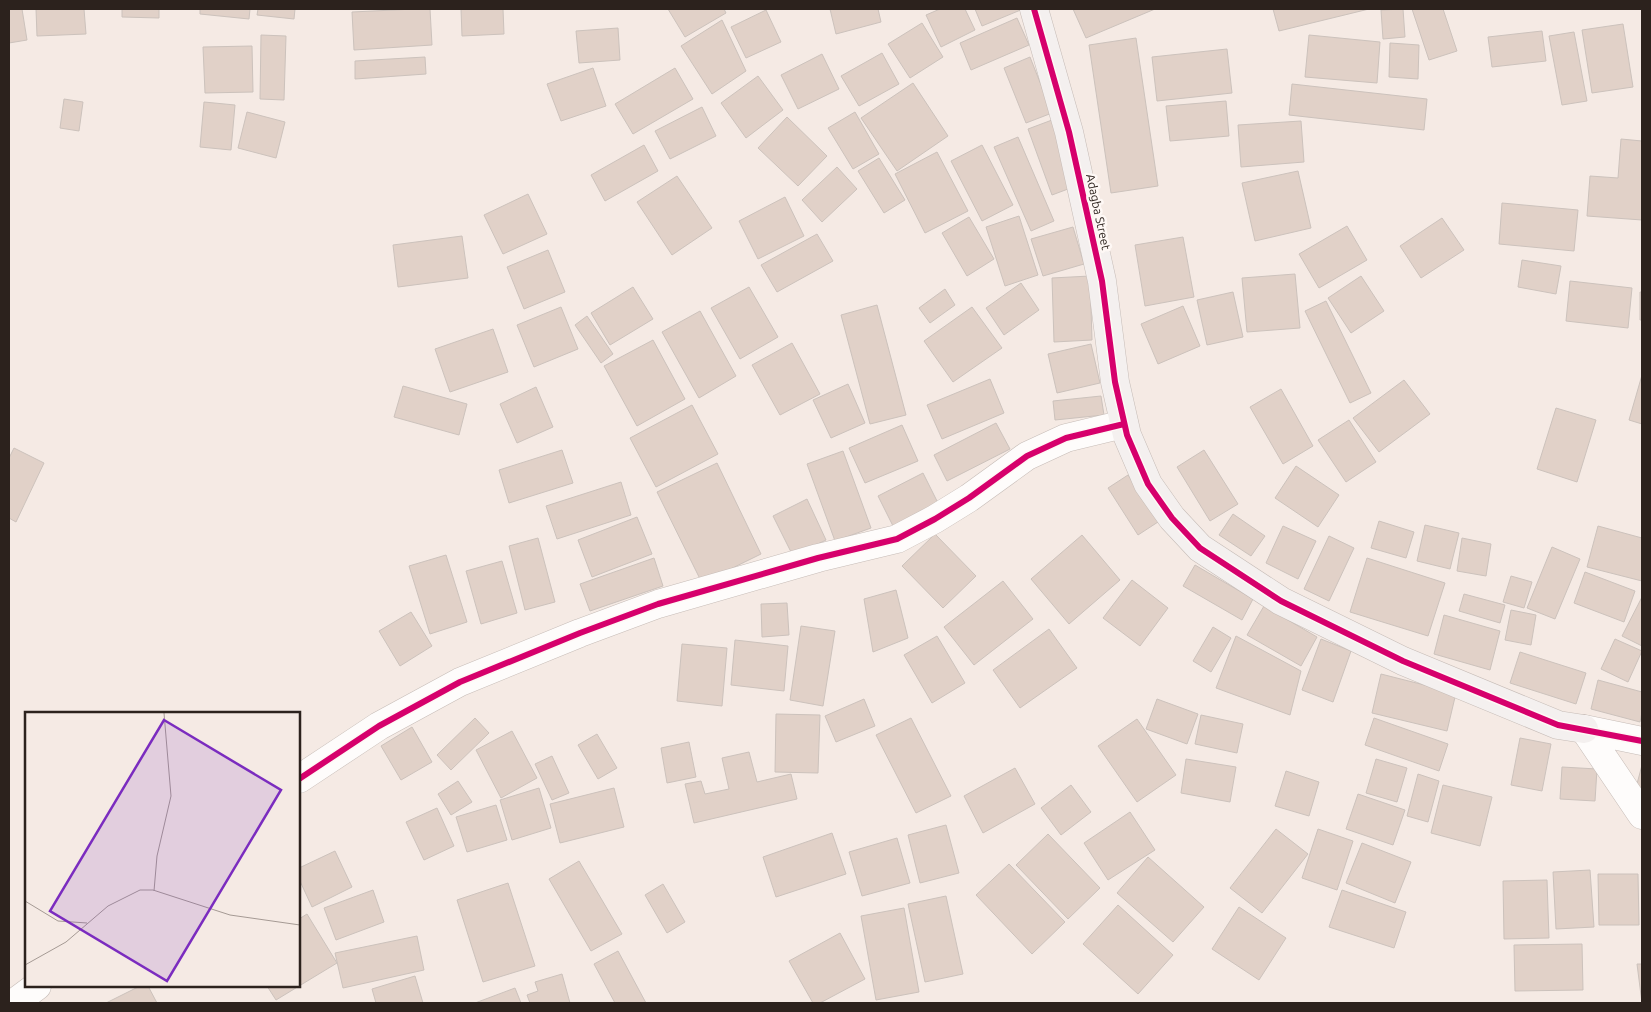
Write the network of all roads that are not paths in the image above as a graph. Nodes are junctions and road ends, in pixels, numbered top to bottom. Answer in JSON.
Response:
{"nodes":[{"id":1,"x":1034,"y":9,"type":"edge"},
{"id":2,"x":1124,"y":424,"type":"junction"},
{"id":3,"x":1584,"y":730,"type":"junction"},
{"id":4,"x":1642,"y":740,"type":"edge"},
{"id":5,"x":300,"y":778,"type":"edge"},
{"id":6,"x":1642,"y":815,"type":"edge"},
{"id":7,"x":36,"y":987,"type":"edge"},
{"id":8,"x":14,"y":1003,"type":"edge"}],
"edges":[{"from":1,"to":2,"type":"street","name":"Adagba Street"},
{"from":2,"to":3,"type":"street","name":"Adagba Street"},
{"from":2,"to":5,"type":"street"},
{"from":3,"to":4,"type":"street"},
{"from":3,"to":6,"type":"street"},
{"from":7,"to":8,"type":"street"}]}
